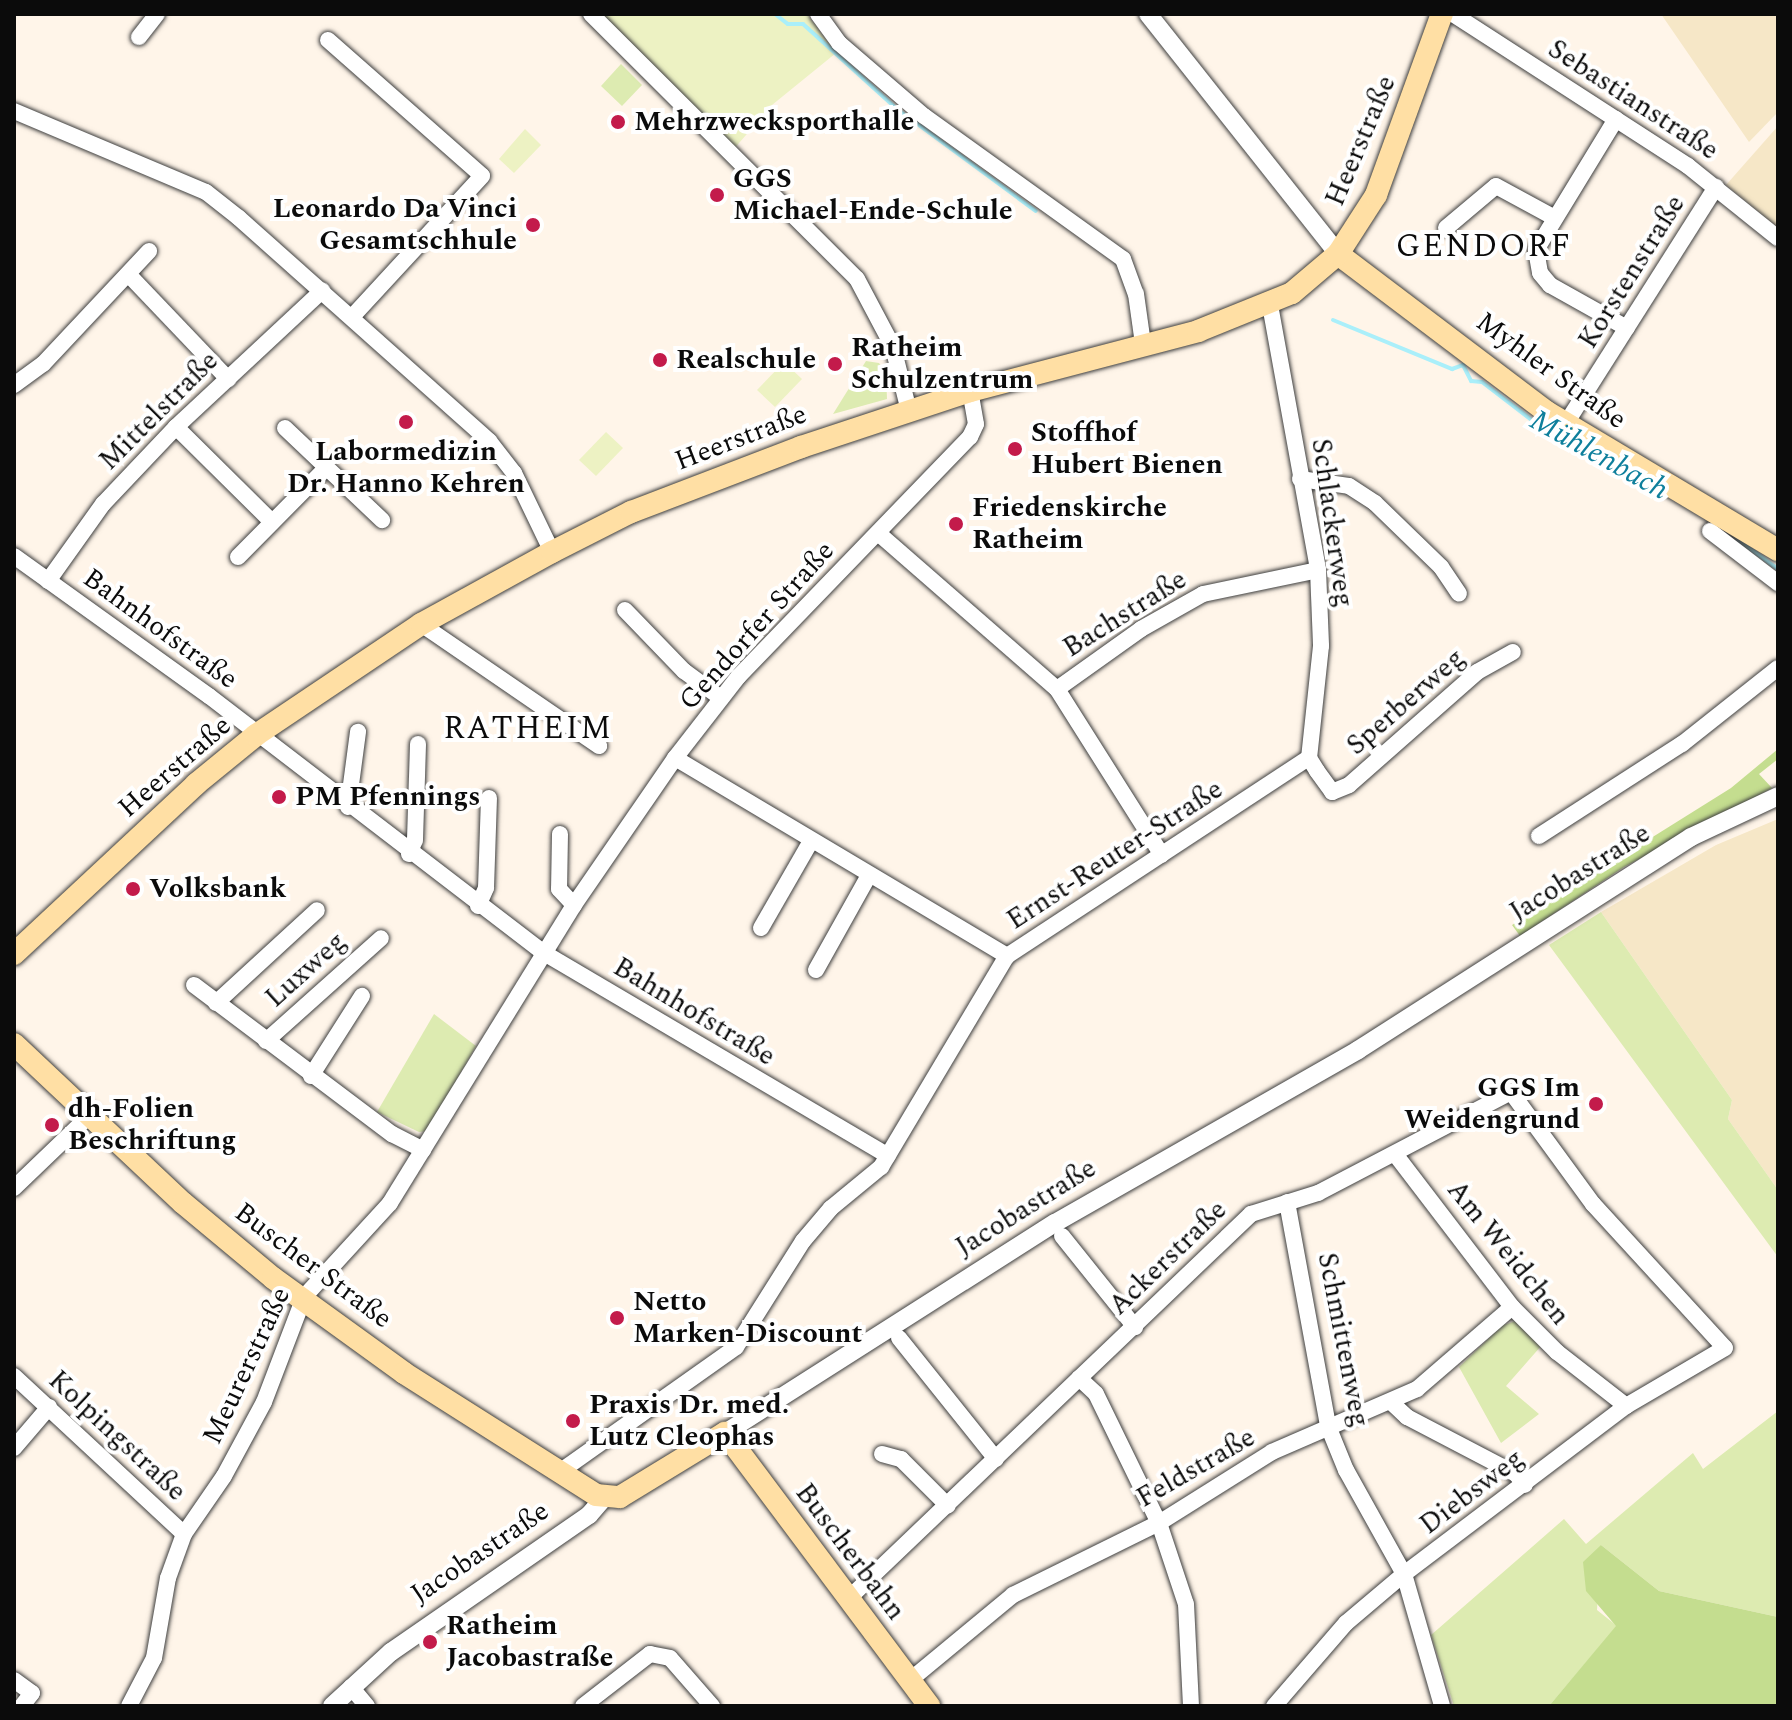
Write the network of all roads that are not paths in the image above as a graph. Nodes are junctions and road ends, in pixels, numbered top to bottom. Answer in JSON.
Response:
{"nodes":[{"id":1,"x":157,"y":14,"type":"edge"},
{"id":2,"x":591,"y":14,"type":"edge"},
{"id":3,"x":818,"y":14,"type":"edge"},
{"id":4,"x":1148,"y":14,"type":"edge"},
{"id":5,"x":1442,"y":14,"type":"edge"},
{"id":6,"x":1453,"y":14,"type":"edge"},
{"id":7,"x":139,"y":37,"type":"dead end"},
{"id":8,"x":328,"y":40,"type":"dead end"},
{"id":9,"x":14,"y":111,"type":"edge"},
{"id":10,"x":1616,"y":119,"type":"junction"},
{"id":11,"x":1716,"y":187,"type":"junction"},
{"id":12,"x":1553,"y":217,"type":"junction"},
{"id":13,"x":1446,"y":228,"type":"dead end"},
{"id":14,"x":1778,"y":238,"type":"edge"},
{"id":15,"x":149,"y":251,"type":"dead end"},
{"id":16,"x":1338,"y":254,"type":"junction"},
{"id":17,"x":129,"y":275,"type":"junction"},
{"id":18,"x":322,"y":291,"type":"junction"},
{"id":19,"x":1270,"y":305,"type":"junction"},
{"id":20,"x":352,"y":317,"type":"junction"},
{"id":21,"x":1627,"y":328,"type":"junction"},
{"id":22,"x":1143,"y":344,"type":"junction"},
{"id":23,"x":228,"y":379,"type":"junction"},
{"id":24,"x":14,"y":385,"type":"edge"},
{"id":25,"x":970,"y":391,"type":"junction"},
{"id":26,"x":909,"y":411,"type":"junction"},
{"id":27,"x":1565,"y":425,"type":"junction"},
{"id":28,"x":176,"y":427,"type":"junction"},
{"id":29,"x":285,"y":428,"type":"dead end"},
{"id":30,"x":325,"y":469,"type":"junction"},
{"id":31,"x":1300,"y":479,"type":"junction"},
{"id":32,"x":382,"y":520,"type":"dead end"},
{"id":33,"x":271,"y":521,"type":"junction"},
{"id":34,"x":1710,"y":531,"type":"dead end"},
{"id":35,"x":878,"y":533,"type":"junction"},
{"id":36,"x":1778,"y":550,"type":"edge"},
{"id":37,"x":552,"y":552,"type":"junction"},
{"id":38,"x":14,"y":556,"type":"edge"},
{"id":39,"x":238,"y":557,"type":"dead end"},
{"id":40,"x":1318,"y":570,"type":"junction"},
{"id":41,"x":48,"y":581,"type":"junction"},
{"id":42,"x":1778,"y":583,"type":"edge"},
{"id":43,"x":1459,"y":594,"type":"dead end"},
{"id":44,"x":625,"y":610,"type":"dead end"},
{"id":45,"x":421,"y":624,"type":"junction"},
{"id":46,"x":1513,"y":652,"type":"dead end"},
{"id":47,"x":1778,"y":668,"type":"edge"},
{"id":48,"x":1057,"y":689,"type":"junction"},
{"id":49,"x":721,"y":698,"type":"junction"},
{"id":50,"x":358,"y":732,"type":"dead end"},
{"id":51,"x":256,"y":735,"type":"junction"},
{"id":52,"x":418,"y":744,"type":"dead end"},
{"id":53,"x":599,"y":746,"type":"dead end"},
{"id":54,"x":675,"y":758,"type":"junction"},
{"id":55,"x":1309,"y":758,"type":"junction"},
{"id":56,"x":1778,"y":796,"type":"edge"},
{"id":57,"x":489,"y":798,"type":"dead end"},
{"id":58,"x":348,"y":807,"type":"junction"},
{"id":59,"x":560,"y":834,"type":"dead end"},
{"id":60,"x":1539,"y":836,"type":"dead end"},
{"id":61,"x":811,"y":841,"type":"junction"},
{"id":62,"x":409,"y":854,"type":"junction"},
{"id":63,"x":1162,"y":855,"type":"junction"},
{"id":64,"x":869,"y":875,"type":"junction"},
{"id":65,"x":574,"y":905,"type":"junction"},
{"id":66,"x":478,"y":906,"type":"junction"},
{"id":67,"x":317,"y":910,"type":"dead end"},
{"id":68,"x":761,"y":928,"type":"dead end"},
{"id":69,"x":381,"y":938,"type":"dead end"},
{"id":70,"x":544,"y":953,"type":"junction"},
{"id":71,"x":14,"y":954,"type":"edge"},
{"id":72,"x":1007,"y":956,"type":"junction"},
{"id":73,"x":816,"y":970,"type":"dead end"},
{"id":74,"x":194,"y":985,"type":"dead end"},
{"id":75,"x":362,"y":996,"type":"dead end"},
{"id":76,"x":216,"y":1003,"type":"junction"},
{"id":77,"x":266,"y":1041,"type":"junction"},
{"id":78,"x":14,"y":1044,"type":"edge"},
{"id":79,"x":311,"y":1076,"type":"junction"},
{"id":80,"x":90,"y":1115,"type":"junction"},
{"id":81,"x":423,"y":1150,"type":"junction"},
{"id":82,"x":1395,"y":1154,"type":"junction"},
{"id":83,"x":888,"y":1156,"type":"junction"},
{"id":84,"x":14,"y":1188,"type":"edge"},
{"id":85,"x":1287,"y":1202,"type":"junction"},
{"id":86,"x":1062,"y":1236,"type":"dead end"},
{"id":87,"x":304,"y":1297,"type":"junction"},
{"id":88,"x":1512,"y":1307,"type":"junction"},
{"id":89,"x":1135,"y":1327,"type":"junction"},
{"id":90,"x":899,"y":1338,"type":"dead end"},
{"id":91,"x":1725,"y":1348,"type":"joint"},
{"id":92,"x":14,"y":1376,"type":"edge"},
{"id":93,"x":1079,"y":1378,"type":"junction"},
{"id":94,"x":1392,"y":1403,"type":"junction"},
{"id":95,"x":1626,"y":1406,"type":"junction"},
{"id":96,"x":49,"y":1407,"type":"junction"},
{"id":97,"x":1328,"y":1426,"type":"junction"},
{"id":98,"x":725,"y":1433,"type":"junction"},
{"id":99,"x":14,"y":1448,"type":"edge"},
{"id":100,"x":882,"y":1454,"type":"dead end"},
{"id":101,"x":996,"y":1459,"type":"junction"},
{"id":102,"x":561,"y":1471,"type":"junction"},
{"id":103,"x":1525,"y":1485,"type":"junction"},
{"id":104,"x":603,"y":1499,"type":"junction"},
{"id":105,"x":948,"y":1506,"type":"junction"},
{"id":106,"x":1159,"y":1523,"type":"junction"},
{"id":107,"x":184,"y":1534,"type":"junction"},
{"id":108,"x":1404,"y":1574,"type":"junction"},
{"id":109,"x":847,"y":1600,"type":"junction"},
{"id":110,"x":14,"y":1680,"type":"edge"},
{"id":111,"x":909,"y":1681,"type":"junction"},
{"id":112,"x":351,"y":1687,"type":"junction"},
{"id":113,"x":22,"y":1706,"type":"edge"},
{"id":114,"x":129,"y":1706,"type":"edge"},
{"id":115,"x":332,"y":1706,"type":"edge"},
{"id":116,"x":367,"y":1706,"type":"edge"},
{"id":117,"x":583,"y":1706,"type":"edge"},
{"id":118,"x":712,"y":1706,"type":"edge"},
{"id":119,"x":929,"y":1706,"type":"edge"},
{"id":120,"x":1191,"y":1706,"type":"edge"},
{"id":121,"x":1274,"y":1706,"type":"edge"},
{"id":122,"x":1442,"y":1706,"type":"edge"}],
"edges":[{"from":1,"to":7,"type":"street"},
{"from":2,"to":26,"type":"street"},
{"from":3,"to":22,"type":"street"},
{"from":4,"to":16,"type":"street"},
{"from":5,"to":16,"type":"main road","name":"Heerstraße"},
{"from":6,"to":10,"type":"street","name":"Sebastianstraße"},
{"from":8,"to":20,"type":"street"},
{"from":9,"to":18,"type":"street"},
{"from":10,"to":11,"type":"street","name":"Sebastianstraße"},
{"from":10,"to":12,"type":"street"},
{"from":11,"to":14,"type":"street","name":"Sebastianstraße"},
{"from":11,"to":21,"type":"street","name":"Korstenstraße"},
{"from":12,"to":13,"type":"street"},
{"from":12,"to":21,"type":"street"},
{"from":15,"to":17,"type":"street"},
{"from":16,"to":19,"type":"main road","name":"Heerstraße"},
{"from":16,"to":27,"type":"main road","name":"Myhler Straße"},
{"from":17,"to":23,"type":"street"},
{"from":17,"to":24,"type":"street"},
{"from":18,"to":20,"type":"street"},
{"from":18,"to":23,"type":"street","name":"Mittelstraße"},
{"from":19,"to":22,"type":"main road","name":"Heerstraße"},
{"from":19,"to":31,"type":"street","name":"Schlackerweg"},
{"from":20,"to":37,"type":"street"},
{"from":21,"to":27,"type":"street","name":"Korstenstraße"},
{"from":22,"to":25,"type":"main road","name":"Heerstraße"},
{"from":23,"to":28,"type":"street","name":"Mittelstraße"},
{"from":25,"to":26,"type":"main road","name":"Heerstraße"},
{"from":25,"to":35,"type":"street","name":"Gendorfer Straße"},
{"from":26,"to":37,"type":"main road","name":"Heerstraße"},
{"from":27,"to":36,"type":"main road","name":"Myhler Straße"},
{"from":28,"to":33,"type":"street"},
{"from":28,"to":41,"type":"street","name":"Mittelstraße"},
{"from":29,"to":30,"type":"street"},
{"from":30,"to":32,"type":"street"},
{"from":30,"to":33,"type":"street"},
{"from":31,"to":40,"type":"street","name":"Schlackerweg"},
{"from":31,"to":43,"type":"street"},
{"from":33,"to":39,"type":"street"},
{"from":34,"to":42,"type":"street"},
{"from":35,"to":48,"type":"street"},
{"from":35,"to":49,"type":"street","name":"Gendorfer Straße"},
{"from":37,"to":45,"type":"main road","name":"Heerstraße"},
{"from":38,"to":41,"type":"street","name":"Bahnhofstraße"},
{"from":40,"to":48,"type":"street","name":"Bachstraße"},
{"from":40,"to":55,"type":"street","name":"Schlackerweg"},
{"from":41,"to":51,"type":"street","name":"Bahnhofstraße"},
{"from":44,"to":49,"type":"street"},
{"from":45,"to":51,"type":"main road","name":"Heerstraße"},
{"from":45,"to":53,"type":"street"},
{"from":46,"to":55,"type":"street","name":"Sperberweg"},
{"from":47,"to":60,"type":"street"},
{"from":48,"to":63,"type":"street"},
{"from":49,"to":54,"type":"street","name":"Gendorfer Straße"},
{"from":50,"to":58,"type":"street"},
{"from":51,"to":58,"type":"street","name":"Bahnhofstraße"},
{"from":51,"to":71,"type":"main road","name":"Heerstraße"},
{"from":52,"to":62,"type":"street"},
{"from":54,"to":61,"type":"street"},
{"from":54,"to":65,"type":"street","name":"Gendorfer Straße"},
{"from":55,"to":63,"type":"street","name":"Ernst-Reuter-Straße"},
{"from":56,"to":98,"type":"street","name":"Jacobastraße"},
{"from":57,"to":66,"type":"street"},
{"from":58,"to":62,"type":"street","name":"Bahnhofstraße"},
{"from":59,"to":65,"type":"street"},
{"from":61,"to":64,"type":"street"},
{"from":61,"to":68,"type":"street"},
{"from":62,"to":66,"type":"street","name":"Bahnhofstraße"},
{"from":63,"to":72,"type":"street","name":"Ernst-Reuter-Straße"},
{"from":64,"to":72,"type":"street"},
{"from":64,"to":73,"type":"street"},
{"from":65,"to":70,"type":"street","name":"Gendorfer Straße"},
{"from":66,"to":70,"type":"street","name":"Bahnhofstraße"},
{"from":67,"to":76,"type":"street","name":"Luxweg"},
{"from":69,"to":77,"type":"street","name":"Luxweg"},
{"from":70,"to":81,"type":"street","name":"Meurerstraße"},
{"from":70,"to":83,"type":"street","name":"Bahnhofstraße"},
{"from":72,"to":83,"type":"street","name":"Ernst-Reuter-Straße"},
{"from":74,"to":76,"type":"street","name":"Luxweg"},
{"from":75,"to":79,"type":"street","name":"Luxweg"},
{"from":76,"to":77,"type":"street","name":"Luxweg"},
{"from":77,"to":79,"type":"street","name":"Luxweg"},
{"from":78,"to":80,"type":"main road","name":"Buscher Straße"},
{"from":79,"to":81,"type":"street","name":"Luxweg"},
{"from":80,"to":84,"type":"street"},
{"from":80,"to":87,"type":"main road","name":"Buscher Straße"},
{"from":81,"to":87,"type":"street","name":"Meurerstraße"},
{"from":82,"to":85,"type":"street","name":"Ackerstraße"},
{"from":82,"to":88,"type":"street","name":"Am Weidchen"},
{"from":82,"to":91,"type":"street","name":"Ackerstraße"},
{"from":83,"to":102,"type":"street","name":"Ernst-Reuter-Straße"},
{"from":85,"to":89,"type":"street","name":"Ackerstraße"},
{"from":85,"to":97,"type":"street","name":"Schmittenweg"},
{"from":86,"to":89,"type":"street"},
{"from":87,"to":102,"type":"main road","name":"Buscher Straße"},
{"from":87,"to":107,"type":"street","name":"Meurerstraße"},
{"from":88,"to":94,"type":"street","name":"Feldstraße"},
{"from":88,"to":95,"type":"street","name":"Am Weidchen"},
{"from":89,"to":93,"type":"street","name":"Ackerstraße"},
{"from":90,"to":101,"type":"street"},
{"from":91,"to":95,"type":"street","name":"Diebsweg"},
{"from":92,"to":96,"type":"street","name":"Kolpingstraße"},
{"from":93,"to":101,"type":"street","name":"Ackerstraße"},
{"from":93,"to":106,"type":"street"},
{"from":94,"to":97,"type":"street","name":"Feldstraße"},
{"from":94,"to":103,"type":"street"},
{"from":95,"to":103,"type":"street","name":"Diebsweg"},
{"from":96,"to":99,"type":"street"},
{"from":96,"to":107,"type":"street","name":"Kolpingstraße"},
{"from":97,"to":106,"type":"street","name":"Feldstraße"},
{"from":97,"to":108,"type":"street","name":"Schmittenweg"},
{"from":98,"to":104,"type":"main road","name":"Jacobastraße"},
{"from":98,"to":109,"type":"main road","name":"Buscherbahn"},
{"from":100,"to":105,"type":"street"},
{"from":101,"to":105,"type":"street","name":"Ackerstraße"},
{"from":102,"to":104,"type":"main road","name":"Buscher Straße"},
{"from":103,"to":108,"type":"street","name":"Diebsweg"},
{"from":104,"to":112,"type":"street","name":"Jacobastraße"},
{"from":105,"to":109,"type":"street","name":"Ackerstraße"},
{"from":106,"to":111,"type":"street","name":"Feldstraße"},
{"from":106,"to":120,"type":"street"},
{"from":107,"to":114,"type":"street","name":"Meurerstraße"},
{"from":108,"to":121,"type":"street","name":"Diebsweg"},
{"from":108,"to":122,"type":"street","name":"Schmittenweg"},
{"from":109,"to":111,"type":"main road","name":"Buscherbahn"},
{"from":110,"to":113,"type":"street"},
{"from":111,"to":119,"type":"main road","name":"Buscherbahn"},
{"from":112,"to":115,"type":"street","name":"Jacobastraße"},
{"from":112,"to":116,"type":"street"},
{"from":117,"to":118,"type":"street"}]}
